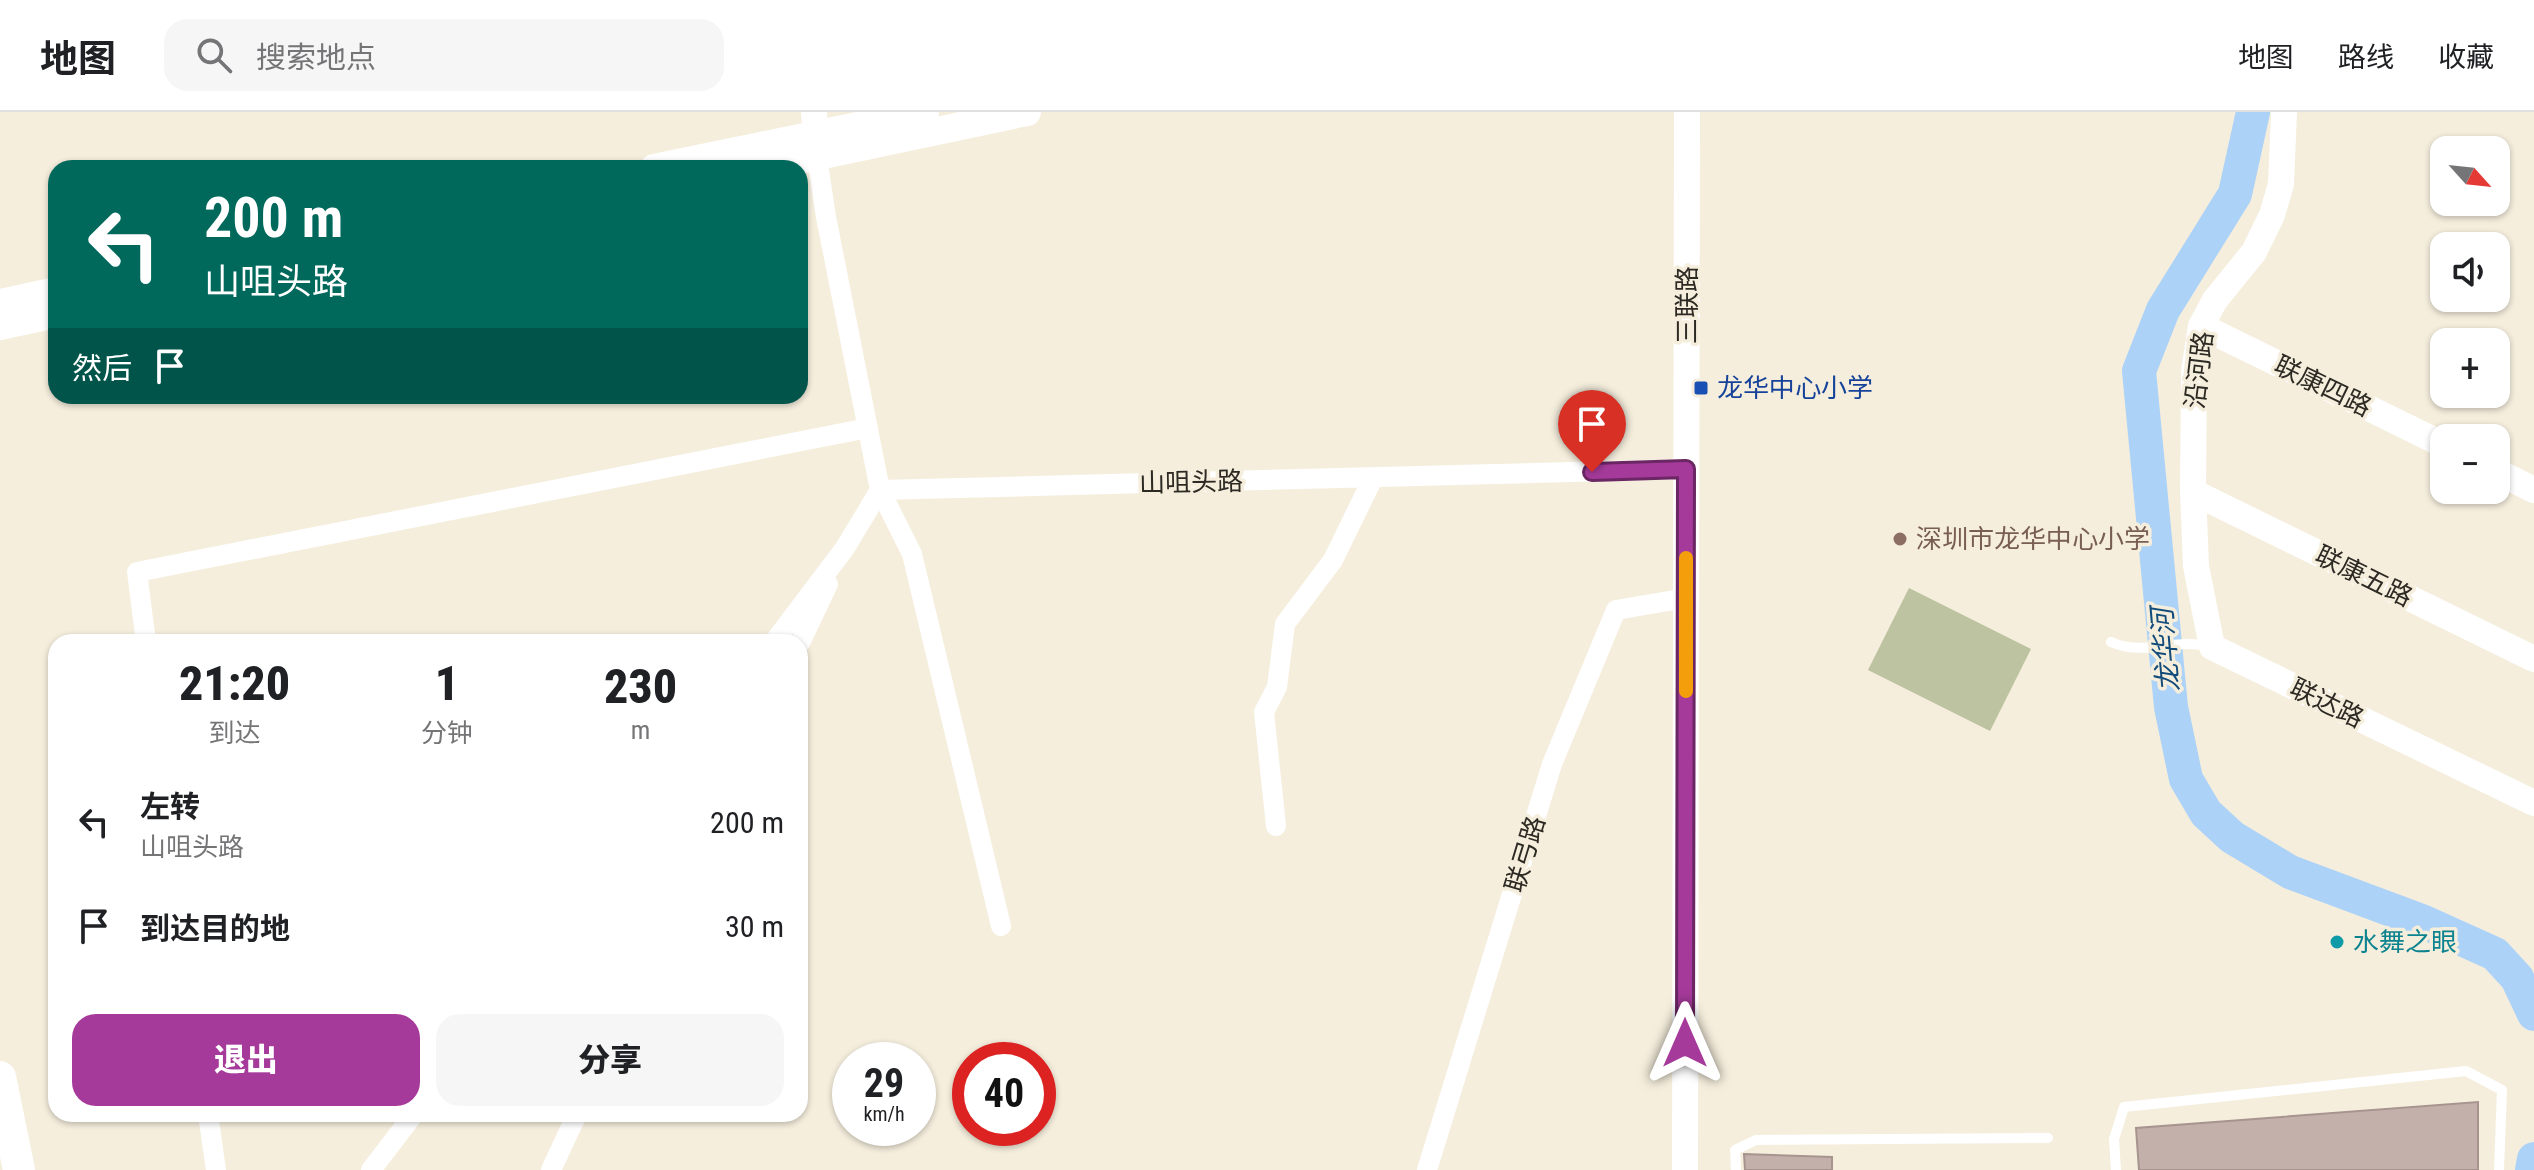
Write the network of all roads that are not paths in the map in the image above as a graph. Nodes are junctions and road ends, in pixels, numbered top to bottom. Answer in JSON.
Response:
{"nodes":[{"id":1,"x":925,"y":112,"type":"edge"},
{"id":2,"x":1027,"y":112,"type":"edge"},
{"id":3,"x":1687,"y":112,"type":"edge"},
{"id":4,"x":2284,"y":112,"type":"edge"},
{"id":5,"x":815,"y":134,"type":"edge"},
{"id":6,"x":692,"y":160,"type":"edge"},
{"id":7,"x":774,"y":160,"type":"edge"},
{"id":8,"x":48,"y":293,"type":"edge"},
{"id":9,"x":0,"y":303,"type":"edge"},
{"id":10,"x":48,"y":316,"type":"edge"},
{"id":11,"x":0,"y":326,"type":"edge"},
{"id":12,"x":2201,"y":326,"type":"junction"},
{"id":13,"x":868,"y":428,"type":"junction"},
{"id":14,"x":2430,"y":438,"type":"edge"},
{"id":15,"x":1686,"y":469,"type":"junction"},
{"id":16,"x":1373,"y":478,"type":"junction"},
{"id":17,"x":2510,"y":478,"type":"edge"},
{"id":18,"x":880,"y":490,"type":"junction"},
{"id":19,"x":2534,"y":490,"type":"edge"},
{"id":20,"x":2193,"y":492,"type":"junction"},
{"id":21,"x":845,"y":548,"type":"junction"},
{"id":22,"x":1686,"y":598,"type":"junction"},
{"id":23,"x":145,"y":634,"type":"edge"},
{"id":24,"x":780,"y":634,"type":"edge"},
{"id":25,"x":804,"y":634,"type":"edge"},
{"id":26,"x":2111,"y":642,"type":"dead end"},
{"id":27,"x":2200,"y":646,"type":"junction"},
{"id":28,"x":2534,"y":659,"type":"edge"},
{"id":29,"x":2534,"y":803,"type":"edge"},
{"id":30,"x":1276,"y":826,"type":"dead end"},
{"id":31,"x":1001,"y":926,"type":"dead end"},
{"id":32,"x":0,"y":1077,"type":"edge"},
{"id":33,"x":209,"y":1122,"type":"edge"},
{"id":34,"x":408,"y":1122,"type":"edge"},
{"id":35,"x":573,"y":1122,"type":"edge"},
{"id":36,"x":2048,"y":1138,"type":"dead end"},
{"id":37,"x":19,"y":1170,"type":"edge"},
{"id":38,"x":216,"y":1170,"type":"edge"},
{"id":39,"x":371,"y":1170,"type":"edge"},
{"id":40,"x":551,"y":1170,"type":"edge"},
{"id":41,"x":1427,"y":1170,"type":"edge"},
{"id":42,"x":1685,"y":1170,"type":"edge"},
{"id":43,"x":1736,"y":1170,"type":"edge"},
{"id":44,"x":2116,"y":1170,"type":"edge"},
{"id":45,"x":2499,"y":1170,"type":"edge"}],
"edges":[{"from":1,"to":5,"type":"main road"},
{"from":2,"to":5,"type":"main road"},
{"from":3,"to":15,"type":"street","name":"三联路"},
{"from":4,"to":12,"type":"street","name":"沿河路"},
{"from":5,"to":6,"type":"main road"},
{"from":5,"to":7,"type":"main road"},
{"from":5,"to":13,"type":"street"},
{"from":8,"to":9,"type":"main road"},
{"from":10,"to":11,"type":"main road"},
{"from":12,"to":14,"type":"street","name":"联康四路"},
{"from":12,"to":20,"type":"street","name":"沿河路"},
{"from":13,"to":18,"type":"street"},
{"from":13,"to":23,"type":"street"},
{"from":15,"to":16,"type":"street","name":"山咀头路"},
{"from":15,"to":22,"type":"street","name":"三联路"},
{"from":16,"to":18,"type":"street","name":"山咀头路"},
{"from":16,"to":30,"type":"street"},
{"from":17,"to":19,"type":"street"},
{"from":18,"to":21,"type":"street"},
{"from":18,"to":31,"type":"street"},
{"from":20,"to":27,"type":"street","name":"沿河路"},
{"from":20,"to":28,"type":"street","name":"联康五路"},
{"from":21,"to":24,"type":"street"},
{"from":21,"to":25,"type":"street"},
{"from":22,"to":41,"type":"street","name":"联弓路"},
{"from":22,"to":42,"type":"street","name":"三联路"},
{"from":26,"to":27,"type":"lane"},
{"from":27,"to":29,"type":"street","name":"联达路"},
{"from":32,"to":37,"type":"main road"},
{"from":33,"to":38,"type":"street"},
{"from":34,"to":39,"type":"street"},
{"from":35,"to":40,"type":"street"},
{"from":36,"to":43,"type":"lane"},
{"from":44,"to":45,"type":"lane"}]}
